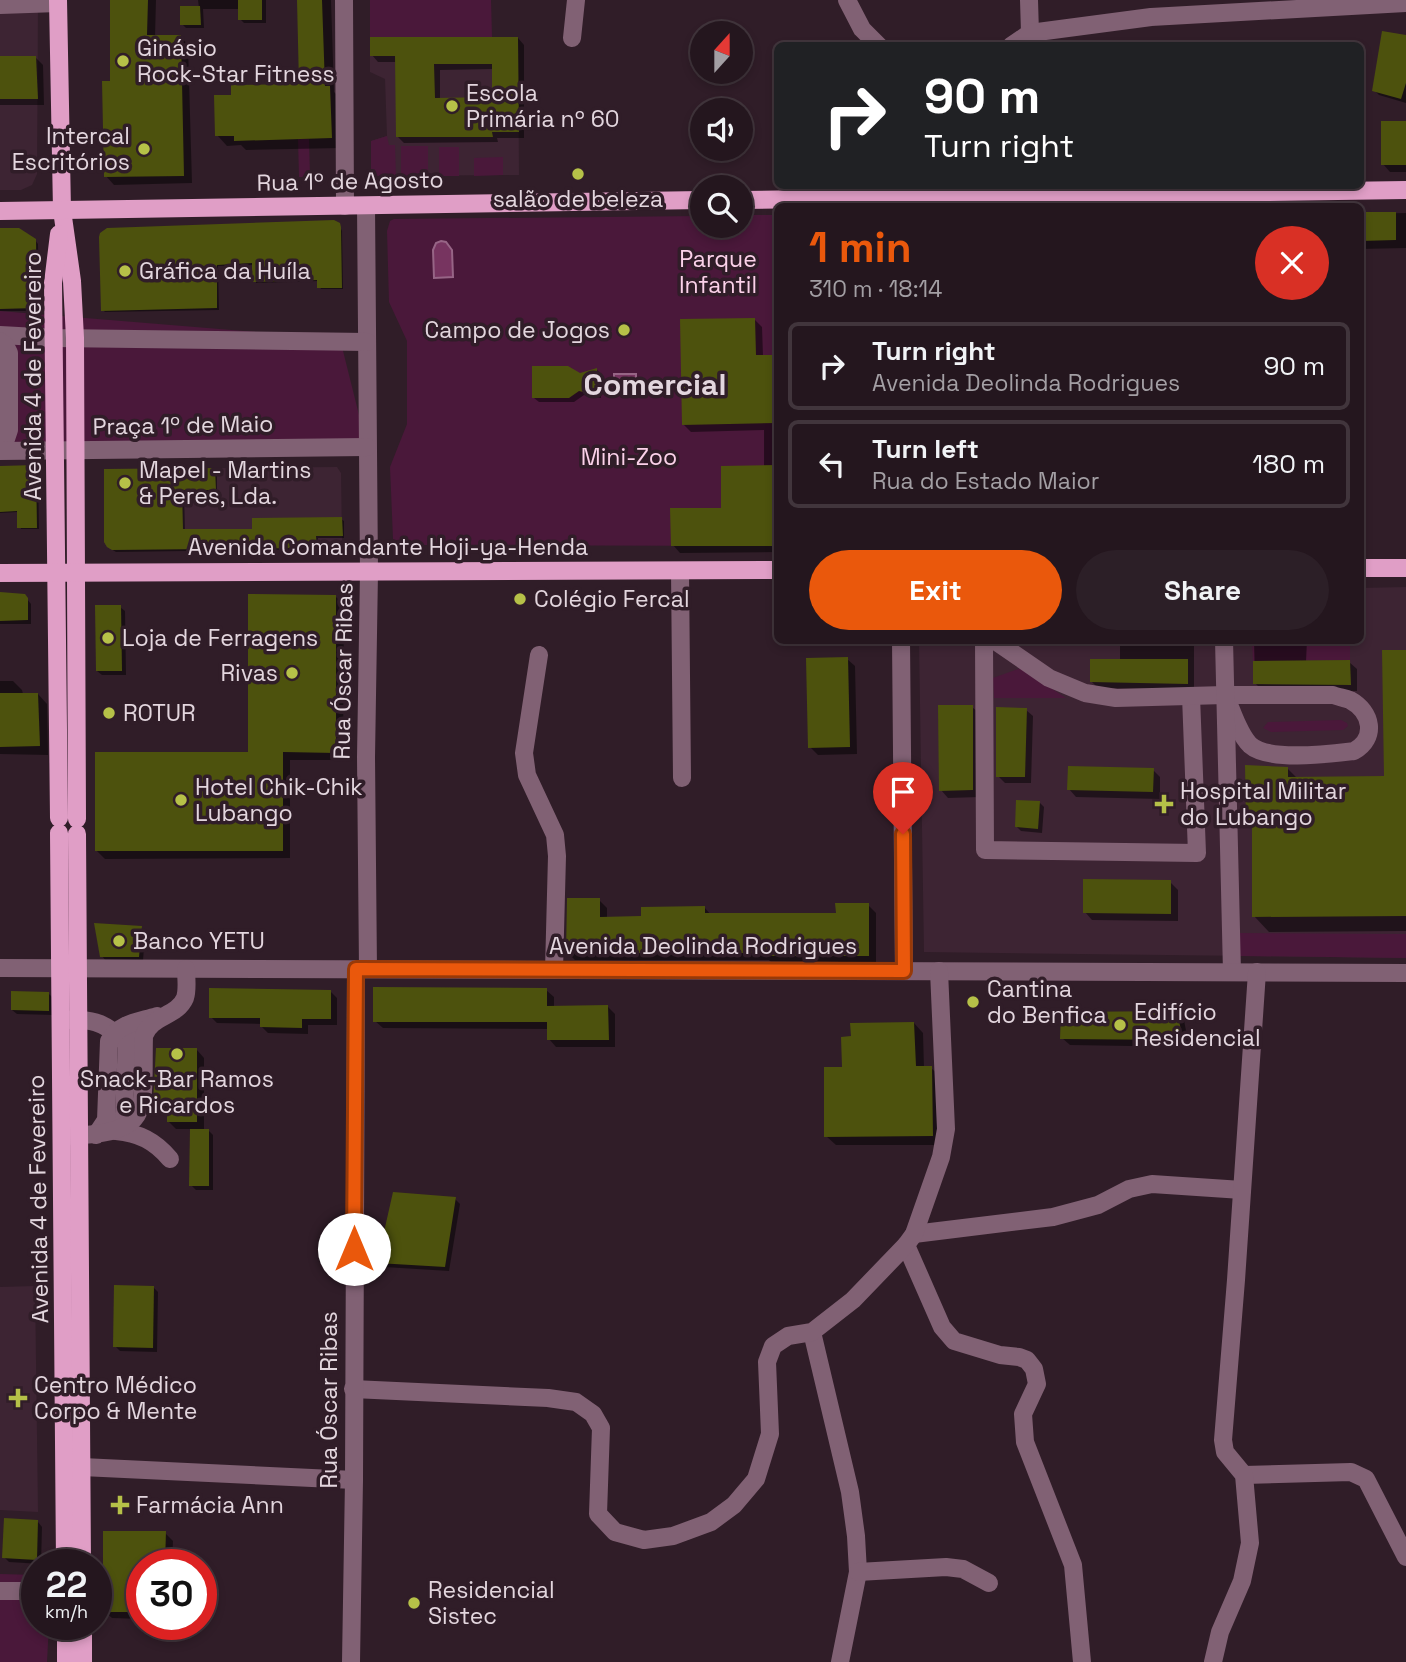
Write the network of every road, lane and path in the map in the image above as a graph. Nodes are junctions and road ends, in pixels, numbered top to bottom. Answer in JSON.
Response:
{"nodes":[{"id":1,"x":344,"y":0,"type":"edge"},
{"id":2,"x":576,"y":0,"type":"edge"},
{"id":3,"x":847,"y":0,"type":"edge"},
{"id":4,"x":1028,"y":0,"type":"edge"},
{"id":5,"x":58,"y":2,"type":"edge"},
{"id":6,"x":1406,"y":3,"type":"edge"},
{"id":7,"x":0,"y":5,"type":"edge"},
{"id":8,"x":1030,"y":33,"type":"junction"},
{"id":9,"x":572,"y":38,"type":"dead end"},
{"id":10,"x":874,"y":42,"type":"edge"},
{"id":11,"x":1017,"y":42,"type":"edge"},
{"id":12,"x":1406,"y":190,"type":"edge"},
{"id":13,"x":912,"y":191,"type":"edge"},
{"id":14,"x":753,"y":200,"type":"edge"},
{"id":15,"x":690,"y":201,"type":"edge"},
{"id":16,"x":893,"y":202,"type":"edge"},
{"id":17,"x":345,"y":206,"type":"junction"},
{"id":18,"x":366,"y":206,"type":"junction"},
{"id":19,"x":62,"y":209,"type":"junction"},
{"id":20,"x":0,"y":211,"type":"edge"},
{"id":21,"x":0,"y":335,"type":"edge"},
{"id":22,"x":55,"y":338,"type":"junction"},
{"id":23,"x":75,"y":338,"type":"junction"},
{"id":24,"x":0,"y":341,"type":"edge"},
{"id":25,"x":367,"y":342,"type":"junction"},
{"id":26,"x":0,"y":445,"type":"edge"},
{"id":27,"x":367,"y":447,"type":"junction"},
{"id":28,"x":55,"y":450,"type":"junction"},
{"id":29,"x":74,"y":450,"type":"junction"},
{"id":30,"x":0,"y":451,"type":"edge"},
{"id":31,"x":1364,"y":568,"type":"edge"},
{"id":32,"x":1406,"y":568,"type":"edge"},
{"id":33,"x":774,"y":570,"type":"edge"},
{"id":34,"x":680,"y":571,"type":"junction"},
{"id":35,"x":369,"y":572,"type":"junction"},
{"id":36,"x":0,"y":573,"type":"edge"},
{"id":37,"x":67,"y":573,"type":"junction"},
{"id":38,"x":901,"y":644,"type":"edge"},
{"id":39,"x":984,"y":644,"type":"edge"},
{"id":40,"x":1000,"y":644,"type":"edge"},
{"id":41,"x":1224,"y":644,"type":"edge"},
{"id":42,"x":539,"y":655,"type":"dead end"},
{"id":43,"x":1225,"y":695,"type":"junction"},
{"id":44,"x":1191,"y":696,"type":"junction"},
{"id":45,"x":682,"y":778,"type":"dead end"},
{"id":46,"x":0,"y":968,"type":"edge"},
{"id":47,"x":69,"y":968,"type":"junction"},
{"id":48,"x":186,"y":969,"type":"junction"},
{"id":49,"x":362,"y":969,"type":"junction"},
{"id":50,"x":554,"y":970,"type":"junction"},
{"id":51,"x":904,"y":971,"type":"junction"},
{"id":52,"x":939,"y":971,"type":"junction"},
{"id":53,"x":1231,"y":972,"type":"junction"},
{"id":54,"x":1257,"y":972,"type":"junction"},
{"id":55,"x":1406,"y":973,"type":"edge"},
{"id":56,"x":174,"y":1010,"type":"junction"},
{"id":57,"x":153,"y":1017,"type":"junction"},
{"id":58,"x":69,"y":1020,"type":"junction"},
{"id":59,"x":114,"y":1031,"type":"junction"},
{"id":60,"x":125,"y":1048,"type":"junction"},
{"id":61,"x":116,"y":1131,"type":"junction"},
{"id":62,"x":79,"y":1136,"type":"junction"},
{"id":63,"x":170,"y":1159,"type":"dead end"},
{"id":64,"x":1242,"y":1190,"type":"junction"},
{"id":65,"x":910,"y":1240,"type":"junction"},
{"id":66,"x":812,"y":1332,"type":"junction"},
{"id":67,"x":353,"y":1389,"type":"junction"},
{"id":68,"x":82,"y":1467,"type":"junction"},
{"id":69,"x":1244,"y":1475,"type":"junction"},
{"id":70,"x":354,"y":1480,"type":"junction"},
{"id":71,"x":65,"y":1549,"type":"edge"},
{"id":72,"x":82,"y":1549,"type":"edge"},
{"id":73,"x":1406,"y":1557,"type":"edge"},
{"id":74,"x":858,"y":1572,"type":"junction"},
{"id":75,"x":989,"y":1583,"type":"dead end"},
{"id":76,"x":0,"y":1591,"type":"edge"},
{"id":77,"x":21,"y":1591,"type":"edge"},
{"id":78,"x":66,"y":1640,"type":"edge"},
{"id":79,"x":83,"y":1640,"type":"edge"},
{"id":80,"x":66,"y":1662,"type":"edge"},
{"id":81,"x":83,"y":1662,"type":"edge"},
{"id":82,"x":351,"y":1662,"type":"edge"},
{"id":83,"x":840,"y":1662,"type":"edge"},
{"id":84,"x":1082,"y":1662,"type":"edge"},
{"id":85,"x":1213,"y":1662,"type":"edge"}],
"edges":[{"from":1,"to":17,"type":"street"},
{"from":2,"to":9,"type":"street"},
{"from":3,"to":10,"type":"street"},
{"from":4,"to":8,"type":"street"},
{"from":5,"to":7,"type":"street"},
{"from":5,"to":19,"type":"main road"},
{"from":6,"to":8,"type":"street"},
{"from":8,"to":11,"type":"street"},
{"from":12,"to":13,"type":"main road"},
{"from":13,"to":16,"type":"main road"},
{"from":14,"to":16,"type":"main road"},
{"from":15,"to":18,"type":"main road","name":"Rua 1º de Agosto"},
{"from":17,"to":18,"type":"main road","name":"Rua 1º de Agosto"},
{"from":17,"to":19,"type":"main road","name":"Rua 1º de Agosto"},
{"from":18,"to":25,"type":"street","name":"Rua Óscar Ribas"},
{"from":19,"to":20,"type":"main road","name":"Rua 1º de Agosto"},
{"from":19,"to":22,"type":"main road","name":"Avenida 4 de Fevereiro"},
{"from":19,"to":23,"type":"main road","name":"Avenida 4 de Fevereiro"},
{"from":21,"to":22,"type":"street"},
{"from":22,"to":23,"type":"street"},
{"from":22,"to":28,"type":"main road","name":"Avenida 4 de Fevereiro"},
{"from":23,"to":25,"type":"street"},
{"from":23,"to":29,"type":"main road","name":"Avenida 4 de Fevereiro"},
{"from":24,"to":26,"type":"street"},
{"from":25,"to":27,"type":"street","name":"Rua Óscar Ribas"},
{"from":27,"to":29,"type":"street","name":"Praça 1º de Maio"},
{"from":27,"to":35,"type":"street","name":"Rua Óscar Ribas"},
{"from":28,"to":29,"type":"street","name":"Praça 1º de Maio"},
{"from":28,"to":30,"type":"street","name":"Praça 1º de Maio"},
{"from":28,"to":37,"type":"main road","name":"Avenida 4 de Fevereiro"},
{"from":29,"to":37,"type":"main road","name":"Avenida 4 de Fevereiro"},
{"from":31,"to":32,"type":"main road"},
{"from":33,"to":34,"type":"main road","name":"Avenida Comandante Hoji-ya-Henda"},
{"from":34,"to":35,"type":"main road","name":"Avenida Comandante Hoji-ya-Henda"},
{"from":34,"to":45,"type":"street"},
{"from":35,"to":37,"type":"main road","name":"Avenida Comandante Hoji-ya-Henda"},
{"from":35,"to":49,"type":"street","name":"Rua Óscar Ribas"},
{"from":36,"to":37,"type":"main road","name":"Avenida Comandante Hoji-ya-Henda"},
{"from":37,"to":47,"type":"main road","name":"Avenida 4 de Fevereiro"},
{"from":38,"to":51,"type":"street"},
{"from":39,"to":44,"type":"street"},
{"from":40,"to":44,"type":"street"},
{"from":41,"to":43,"type":"street"},
{"from":42,"to":50,"type":"street"},
{"from":43,"to":43,"type":"street"},
{"from":43,"to":44,"type":"street"},
{"from":43,"to":53,"type":"street"},
{"from":46,"to":47,"type":"street","name":"Avenida Deolinda Rodrigues"},
{"from":47,"to":48,"type":"street","name":"Avenida Deolinda Rodrigues"},
{"from":47,"to":58,"type":"main road","name":"Avenida 4 de Fevereiro"},
{"from":48,"to":49,"type":"street","name":"Avenida Deolinda Rodrigues"},
{"from":48,"to":56,"type":"street"},
{"from":49,"to":50,"type":"street","name":"Avenida Deolinda Rodrigues"},
{"from":49,"to":67,"type":"street","name":"Rua Óscar Ribas"},
{"from":50,"to":51,"type":"street","name":"Avenida Deolinda Rodrigues"},
{"from":51,"to":52,"type":"street","name":"Avenida Deolinda Rodrigues"},
{"from":52,"to":53,"type":"street","name":"Avenida Deolinda Rodrigues"},
{"from":52,"to":65,"type":"street"},
{"from":53,"to":54,"type":"street","name":"Avenida Deolinda Rodrigues"},
{"from":54,"to":55,"type":"street","name":"Avenida Deolinda Rodrigues"},
{"from":54,"to":64,"type":"street"},
{"from":56,"to":57,"type":"street"},
{"from":56,"to":61,"type":"street"},
{"from":57,"to":59,"type":"street"},
{"from":57,"to":60,"type":"street"},
{"from":58,"to":59,"type":"street"},
{"from":58,"to":62,"type":"main road","name":"Avenida 4 de Fevereiro"},
{"from":59,"to":60,"type":"street"},
{"from":59,"to":62,"type":"street"},
{"from":60,"to":61,"type":"street"},
{"from":61,"to":62,"type":"street"},
{"from":61,"to":63,"type":"street"},
{"from":62,"to":68,"type":"main road","name":"Avenida 4 de Fevereiro"},
{"from":62,"to":71,"type":"main road","name":"Avenida 4 de Fevereiro"},
{"from":64,"to":65,"type":"street"},
{"from":64,"to":69,"type":"street"},
{"from":65,"to":66,"type":"street"},
{"from":65,"to":84,"type":"street"},
{"from":66,"to":67,"type":"street"},
{"from":66,"to":74,"type":"street"},
{"from":67,"to":70,"type":"street","name":"Rua Óscar Ribas"},
{"from":68,"to":70,"type":"street"},
{"from":68,"to":72,"type":"main road","name":"Avenida 4 de Fevereiro"},
{"from":69,"to":73,"type":"street"},
{"from":69,"to":85,"type":"street"},
{"from":70,"to":82,"type":"street","name":"Rua Óscar Ribas"},
{"from":74,"to":75,"type":"street"},
{"from":74,"to":83,"type":"street"},
{"from":76,"to":77,"type":"street"},
{"from":78,"to":80,"type":"main road"},
{"from":79,"to":81,"type":"main road"}]}
